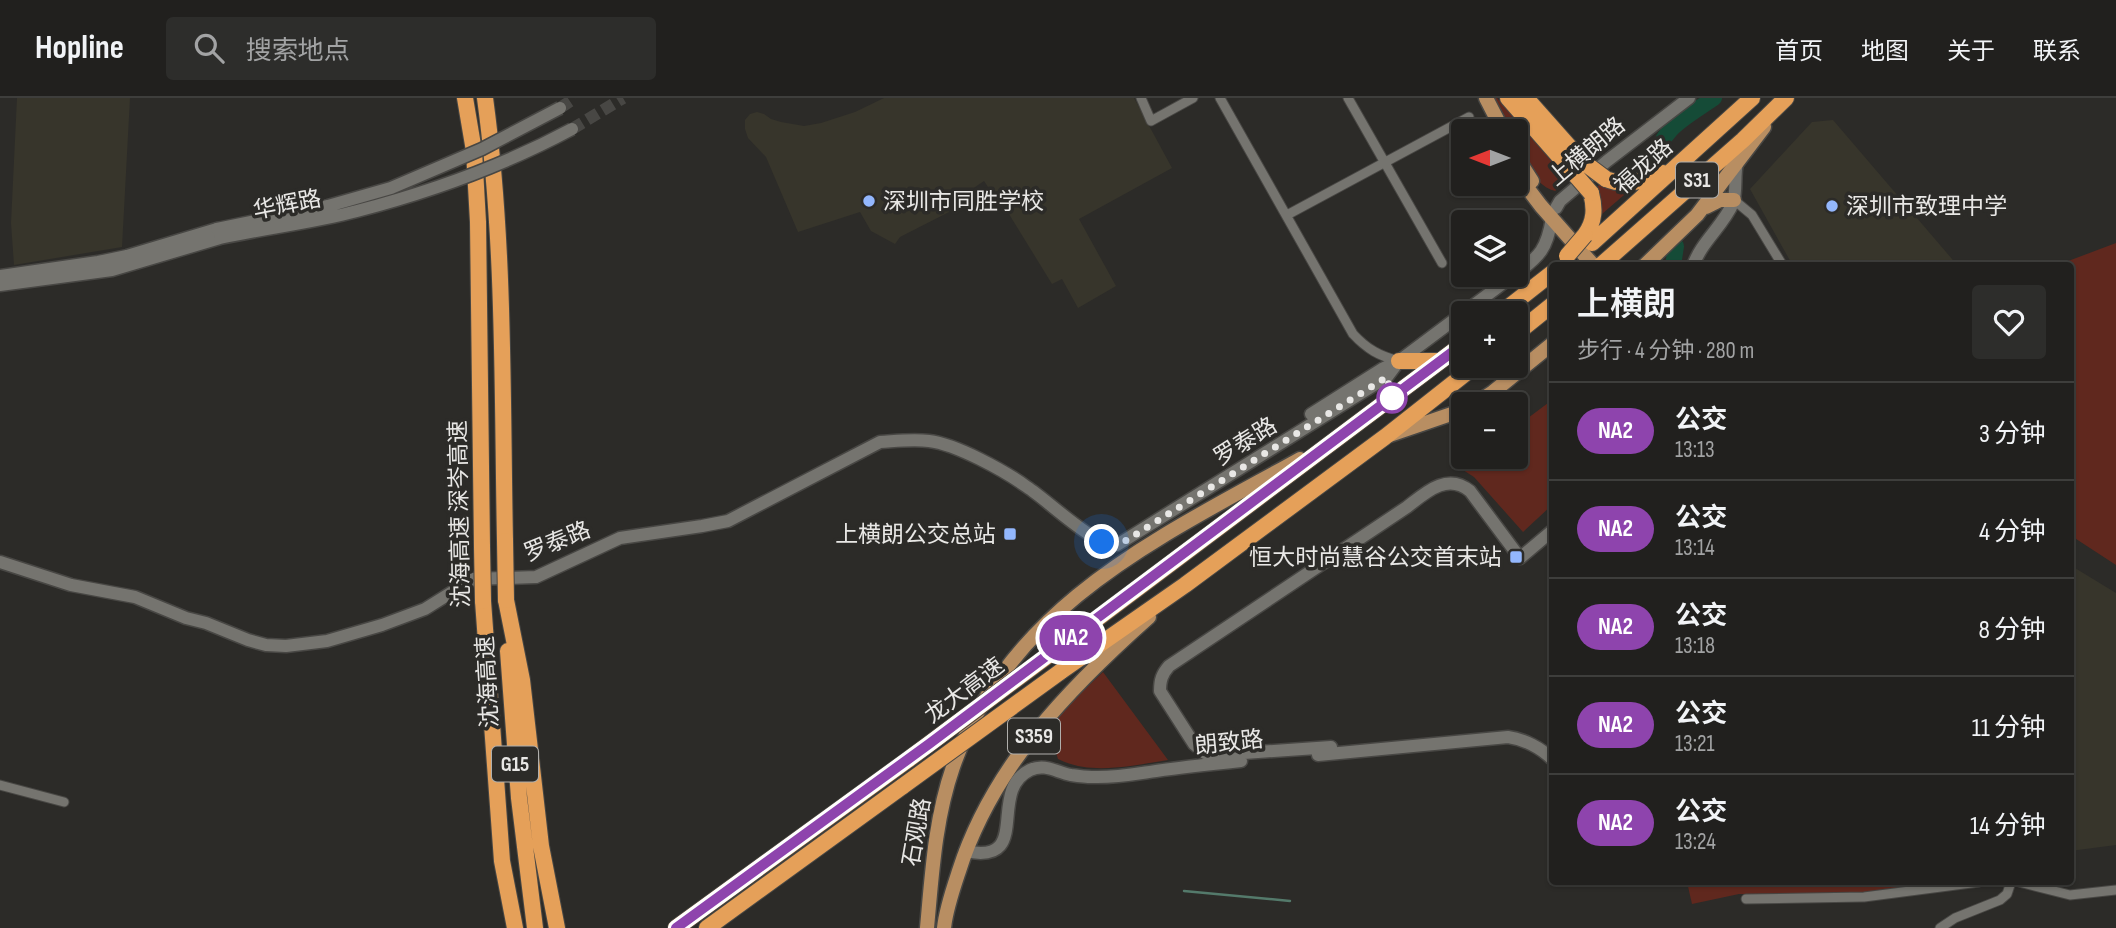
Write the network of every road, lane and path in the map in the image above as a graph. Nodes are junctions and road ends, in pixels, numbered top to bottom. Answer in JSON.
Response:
{"nodes":[{"id":1,"x":465,"y":98,"type":"edge"},
{"id":2,"x":485,"y":98,"type":"edge"},
{"id":3,"x":1141,"y":98,"type":"edge"},
{"id":4,"x":1194,"y":98,"type":"edge"},
{"id":5,"x":1220,"y":98,"type":"edge"},
{"id":6,"x":1348,"y":98,"type":"edge"},
{"id":7,"x":1477,"y":98,"type":"edge"},
{"id":8,"x":1486,"y":98,"type":"edge"},
{"id":9,"x":1508,"y":98,"type":"edge"},
{"id":10,"x":1527,"y":98,"type":"edge"},
{"id":11,"x":1689,"y":98,"type":"edge"},
{"id":12,"x":1752,"y":98,"type":"edge"},
{"id":13,"x":1786,"y":98,"type":"edge"},
{"id":14,"x":560,"y":108,"type":"tunnel mouth"},
{"id":15,"x":1469,"y":117,"type":"dead end"},
{"id":16,"x":1488,"y":119,"type":"edge"},
{"id":17,"x":1497,"y":119,"type":"edge"},
{"id":18,"x":572,"y":129,"type":"tunnel mouth"},
{"id":19,"x":1739,"y":159,"type":"junction"},
{"id":20,"x":1385,"y":163,"type":"junction"},
{"id":21,"x":1576,"y":166,"type":"junction"},
{"id":22,"x":1672,"y":170,"type":"junction"},
{"id":23,"x":1528,"y":175,"type":"edge"},
{"id":24,"x":1528,"y":186,"type":"edge"},
{"id":25,"x":1734,"y":200,"type":"junction"},
{"id":26,"x":1554,"y":213,"type":"junction"},
{"id":27,"x":1287,"y":215,"type":"junction"},
{"id":28,"x":1697,"y":215,"type":"junction"},
{"id":29,"x":1715,"y":229,"type":"junction"},
{"id":30,"x":219,"y":234,"type":"junction"},
{"id":31,"x":1588,"y":239,"type":"junction"},
{"id":32,"x":1564,"y":262,"type":"edge"},
{"id":33,"x":1598,"y":262,"type":"edge"},
{"id":34,"x":1602,"y":262,"type":"edge"},
{"id":35,"x":1648,"y":262,"type":"edge"},
{"id":36,"x":1695,"y":262,"type":"edge"},
{"id":37,"x":1781,"y":262,"type":"edge"},
{"id":38,"x":1442,"y":263,"type":"dead end"},
{"id":39,"x":1528,"y":265,"type":"edge"},
{"id":40,"x":1549,"y":275,"type":"edge"},
{"id":41,"x":0,"y":276,"type":"edge"},
{"id":42,"x":0,"y":285,"type":"edge"},
{"id":43,"x":1498,"y":287,"type":"edge"},
{"id":44,"x":1516,"y":301,"type":"edge"},
{"id":45,"x":1549,"y":306,"type":"edge"},
{"id":46,"x":1528,"y":324,"type":"edge"},
{"id":47,"x":1549,"y":346,"type":"edge"},
{"id":48,"x":1451,"y":353,"type":"edge"},
{"id":49,"x":1399,"y":361,"type":"junction"},
{"id":50,"x":1440,"y":361,"type":"junction"},
{"id":51,"x":1460,"y":378,"type":"edge"},
{"id":52,"x":1493,"y":392,"type":"edge"},
{"id":53,"x":1451,"y":414,"type":"edge"},
{"id":54,"x":1344,"y":434,"type":"junction"},
{"id":55,"x":1385,"y":437,"type":"junction"},
{"id":56,"x":1549,"y":534,"type":"edge"},
{"id":57,"x":0,"y":562,"type":"edge"},
{"id":58,"x":1185,"y":585,"type":"junction"},
{"id":59,"x":506,"y":600,"type":"junction"},
{"id":60,"x":1331,"y":747,"type":"dead end"},
{"id":61,"x":1549,"y":756,"type":"edge"},
{"id":62,"x":0,"y":785,"type":"edge"},
{"id":63,"x":64,"y":802,"type":"dead end"},
{"id":64,"x":965,"y":851,"type":"junction"},
{"id":65,"x":502,"y":861,"type":"junction"},
{"id":66,"x":1950,"y":885,"type":"edge"},
{"id":67,"x":2010,"y":885,"type":"edge"},
{"id":68,"x":2031,"y":885,"type":"edge"},
{"id":69,"x":2116,"y":890,"type":"edge"},
{"id":70,"x":1746,"y":899,"type":"dead end"},
{"id":71,"x":507,"y":928,"type":"edge"},
{"id":72,"x":515,"y":928,"type":"edge"},
{"id":73,"x":535,"y":928,"type":"edge"},
{"id":74,"x":557,"y":928,"type":"edge"},
{"id":75,"x":676,"y":928,"type":"edge"},
{"id":76,"x":707,"y":928,"type":"edge"},
{"id":77,"x":927,"y":928,"type":"edge"},
{"id":78,"x":944,"y":928,"type":"edge"},
{"id":79,"x":1940,"y":928,"type":"edge"}],
"edges":[{"from":1,"to":65,"type":"highway","name":"沈海高速 深岑高速","number":"G15","bridge":true},
{"from":2,"to":59,"type":"highway","name":"沈海高速 深岑高速","number":"G15","bridge":true},
{"from":3,"to":4,"type":"street"},
{"from":5,"to":27,"type":"street"},
{"from":6,"to":20,"type":"street"},
{"from":7,"to":16,"type":"main road"},
{"from":8,"to":17,"type":"main road"},
{"from":9,"to":21,"type":"highway"},
{"from":10,"to":21,"type":"highway"},
{"from":11,"to":26,"type":"street","name":"上横朗路"},
{"from":12,"to":22,"type":"highway","name":"福龙路","number":"S31"},
{"from":13,"to":19,"type":"main road"},
{"from":13,"to":34,"type":"highway","name":"福龙路","number":"S31"},
{"from":14,"to":30,"type":"street","name":"华辉路","bridge":true},
{"from":15,"to":20,"type":"street"},
{"from":18,"to":30,"type":"street","name":"华辉路","bridge":true},
{"from":19,"to":25,"type":"street"},
{"from":19,"to":28,"type":"main road"},
{"from":20,"to":27,"type":"street"},
{"from":20,"to":38,"type":"street"},
{"from":21,"to":22,"type":"highway","bridge":true},
{"from":21,"to":31,"type":"highway","bridge":true},
{"from":22,"to":31,"type":"highway","name":"福龙路","number":"S31"},
{"from":23,"to":26,"type":"main road"},
{"from":24,"to":26,"type":"main road"},
{"from":25,"to":28,"type":"main road"},
{"from":25,"to":29,"type":"street"},
{"from":25,"to":37,"type":"street"},
{"from":26,"to":33,"type":"main road"},
{"from":26,"to":39,"type":"street","name":"罗泰路"},
{"from":27,"to":49,"type":"street"},
{"from":28,"to":29,"type":"street"},
{"from":28,"to":35,"type":"main road"},
{"from":29,"to":36,"type":"street"},
{"from":30,"to":41,"type":"street","name":"华辉路"},
{"from":30,"to":42,"type":"street","name":"华辉路"},
{"from":31,"to":32,"type":"highway","name":"福龙路","number":"S31"},
{"from":40,"to":44,"type":"highway","name":"福龙路","number":"S31"},
{"from":43,"to":49,"type":"street","name":"罗泰路"},
{"from":45,"to":46,"type":"highway"},
{"from":47,"to":52,"type":"main road"},
{"from":48,"to":50,"type":"highway"},
{"from":49,"to":50,"type":"highway"},
{"from":49,"to":57,"type":"street","name":"罗泰路"},
{"from":50,"to":54,"type":"highway"},
{"from":51,"to":55,"type":"highway"},
{"from":53,"to":55,"type":"main road"},
{"from":54,"to":75,"type":"highway","name":"龙大高速","bridge":true},
{"from":54,"to":77,"type":"main road","name":"石观路","number":"S359"},
{"from":55,"to":58,"type":"highway"},
{"from":56,"to":60,"type":"street"},
{"from":58,"to":64,"type":"main road","name":"石观路","number":"S359"},
{"from":58,"to":76,"type":"highway","name":"龙大高速","bridge":true},
{"from":59,"to":73,"type":"highway","name":"沈海高速","number":"G15"},
{"from":59,"to":74,"type":"highway"},
{"from":61,"to":64,"type":"street","name":"朗致路"},
{"from":62,"to":63,"type":"street"},
{"from":64,"to":78,"type":"main road","name":"石观路","number":"S359"},
{"from":65,"to":71,"type":"highway"},
{"from":65,"to":72,"type":"highway","name":"沈海高速 深岑高速","number":"G15"},
{"from":66,"to":70,"type":"street"},
{"from":67,"to":79,"type":"street"},
{"from":68,"to":69,"type":"street"}]}
